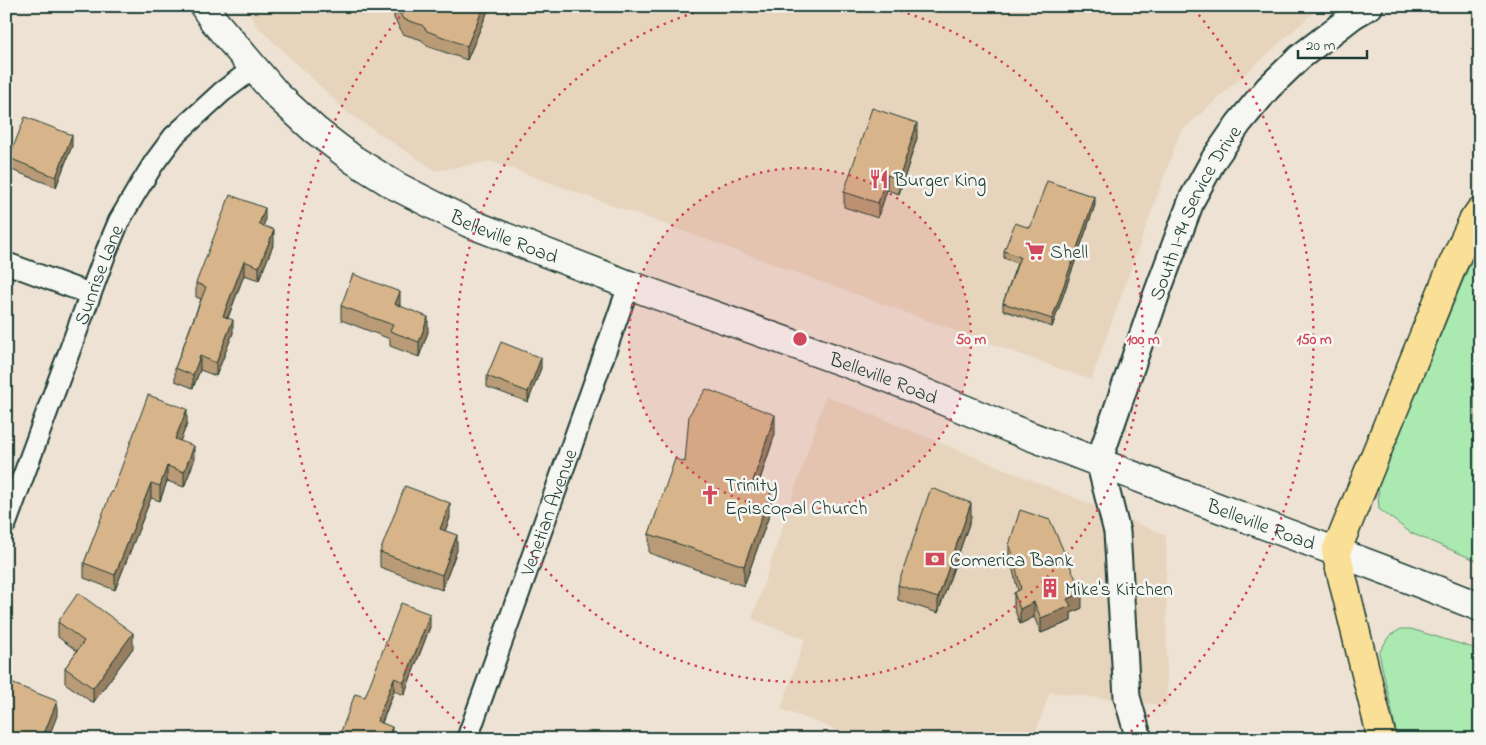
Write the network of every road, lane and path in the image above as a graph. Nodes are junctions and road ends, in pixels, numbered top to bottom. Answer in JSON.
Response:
{"nodes":[{"id":1,"x":204,"y":6,"type":"edge"},
{"id":2,"x":1370,"y":6,"type":"edge"},
{"id":3,"x":254,"y":68,"type":"junction"},
{"id":4,"x":1480,"y":211,"type":"edge"},
{"id":5,"x":6,"y":264,"type":"edge"},
{"id":6,"x":629,"y":285,"type":"junction"},
{"id":7,"x":90,"y":294,"type":"junction"},
{"id":8,"x":1099,"y":461,"type":"junction"},
{"id":9,"x":6,"y":523,"type":"edge"},
{"id":10,"x":1336,"y":552,"type":"junction"},
{"id":11,"x":1480,"y":607,"type":"edge"},
{"id":12,"x":467,"y":739,"type":"edge"},
{"id":13,"x":1139,"y":739,"type":"edge"},
{"id":14,"x":1382,"y":739,"type":"edge"}],
"edges":[{"from":1,"to":3,"type":"main road","name":"Belleville Road"},
{"from":2,"to":8,"type":"street","name":"South I-94 Service Drive"},
{"from":3,"to":6,"type":"main road","name":"Belleville Road"},
{"from":3,"to":7,"type":"street","name":"Sunrise Lane"},
{"from":4,"to":10,"type":"highway"},
{"from":5,"to":7,"type":"street"},
{"from":6,"to":8,"type":"main road","name":"Belleville Road"},
{"from":6,"to":12,"type":"street","name":"Venetian Avenue"},
{"from":7,"to":9,"type":"street","name":"Sunrise Lane"},
{"from":8,"to":10,"type":"main road","name":"Belleville Road"},
{"from":8,"to":13,"type":"street"},
{"from":10,"to":11,"type":"main road","name":"Belleville Road"},
{"from":10,"to":14,"type":"highway"}]}
